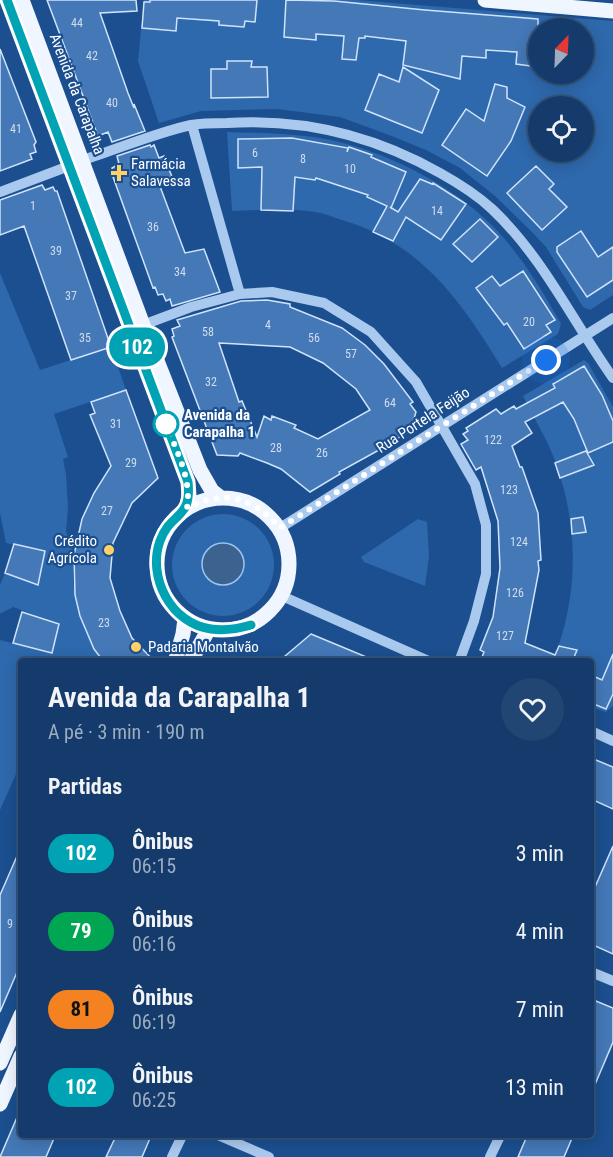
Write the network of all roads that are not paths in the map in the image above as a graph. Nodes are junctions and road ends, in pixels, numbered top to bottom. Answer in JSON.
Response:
{"nodes":[{"id":1,"x":7,"y":0,"type":"edge"},
{"id":2,"x":22,"y":0,"type":"edge"},
{"id":3,"x":484,"y":0,"type":"edge"},
{"id":4,"x":613,"y":11,"type":"edge"},
{"id":5,"x":192,"y":125,"type":"junction"},
{"id":6,"x":76,"y":163,"type":"junction"},
{"id":7,"x":0,"y":192,"type":"edge"},
{"id":8,"x":240,"y":294,"type":"junction"},
{"id":9,"x":613,"y":318,"type":"edge"},
{"id":10,"x":143,"y":325,"type":"junction"},
{"id":11,"x":584,"y":337,"type":"junction"},
{"id":12,"x":613,"y":378,"type":"edge"},
{"id":13,"x":441,"y":425,"type":"junction"},
{"id":14,"x":221,"y":498,"type":"junction"},
{"id":15,"x":187,"y":508,"type":"junction"},
{"id":16,"x":280,"y":528,"type":"junction"},
{"id":17,"x":282,"y":596,"type":"junction"},
{"id":18,"x":185,"y":619,"type":"junction"},
{"id":19,"x":209,"y":629,"type":"junction"},
{"id":20,"x":176,"y":658,"type":"edge"},
{"id":21,"x":192,"y":658,"type":"edge"},
{"id":22,"x":422,"y":658,"type":"edge"},
{"id":23,"x":460,"y":658,"type":"edge"},
{"id":24,"x":594,"y":732,"type":"edge"},
{"id":25,"x":612,"y":738,"type":"edge"},
{"id":26,"x":594,"y":973,"type":"edge"},
{"id":27,"x":613,"y":981,"type":"edge"},
{"id":28,"x":18,"y":1022,"type":"edge"},
{"id":29,"x":0,"y":1063,"type":"edge"},
{"id":30,"x":18,"y":1063,"type":"edge"},
{"id":31,"x":0,"y":1104,"type":"edge"},
{"id":32,"x":181,"y":1138,"type":"edge"},
{"id":33,"x":225,"y":1138,"type":"edge"},
{"id":34,"x":499,"y":1138,"type":"edge"},
{"id":35,"x":172,"y":1157,"type":"edge"},
{"id":36,"x":270,"y":1157,"type":"edge"},
{"id":37,"x":490,"y":1157,"type":"edge"}],
"edges":[{"from":1,"to":6,"type":"main road"},
{"from":2,"to":6,"type":"main road","name":"Avenida da Carapalha"},
{"from":3,"to":4,"type":"main road"},
{"from":5,"to":6,"type":"street"},
{"from":5,"to":8,"type":"street"},
{"from":5,"to":11,"type":"street"},
{"from":6,"to":7,"type":"street"},
{"from":6,"to":10,"type":"main road","name":"Avenida da Carapalha"},
{"from":6,"to":15,"type":"main road"},
{"from":8,"to":10,"type":"street"},
{"from":8,"to":13,"type":"street"},
{"from":9,"to":11,"type":"street","name":"Rua Portela Feijão"},
{"from":10,"to":14,"type":"main road","name":"Avenida da Carapalha"},
{"from":11,"to":12,"type":"street"},
{"from":11,"to":13,"type":"street","name":"Rua Portela Feijão"},
{"from":13,"to":16,"type":"street","name":"Rua Portela Feijão"},
{"from":13,"to":23,"type":"street"},
{"from":14,"to":15,"type":"main road"},
{"from":14,"to":16,"type":"main road"},
{"from":15,"to":18,"type":"main road"},
{"from":16,"to":17,"type":"main road"},
{"from":17,"to":19,"type":"main road"},
{"from":17,"to":22,"type":"street"},
{"from":18,"to":19,"type":"main road"},
{"from":18,"to":20,"type":"main road"},
{"from":19,"to":21,"type":"main road"},
{"from":24,"to":25,"type":"street"},
{"from":26,"to":27,"type":"street"},
{"from":28,"to":29,"type":"main road"},
{"from":30,"to":31,"type":"main road"},
{"from":32,"to":35,"type":"street"},
{"from":33,"to":36,"type":"street"},
{"from":34,"to":37,"type":"street"}]}
